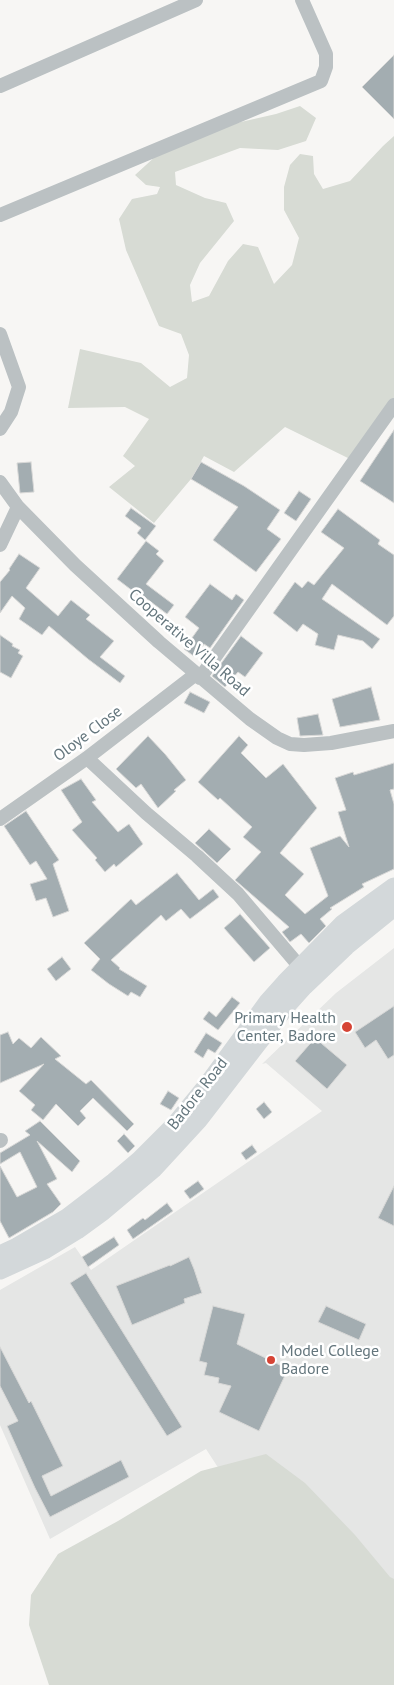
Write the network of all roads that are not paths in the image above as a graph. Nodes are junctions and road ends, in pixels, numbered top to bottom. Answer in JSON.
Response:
{"nodes":[{"id":1,"x":196,"y":0,"type":"edge"},
{"id":2,"x":302,"y":0,"type":"edge"},
{"id":3,"x":0,"y":86,"type":"edge"},
{"id":4,"x":0,"y":215,"type":"edge"},
{"id":5,"x":0,"y":334,"type":"edge"},
{"id":6,"x":394,"y":405,"type":"edge"},
{"id":7,"x":0,"y":429,"type":"edge"},
{"id":8,"x":0,"y":482,"type":"edge"},
{"id":9,"x":18,"y":506,"type":"junction"},
{"id":10,"x":0,"y":545,"type":"edge"},
{"id":11,"x":198,"y":676,"type":"junction"},
{"id":12,"x":394,"y":730,"type":"edge"},
{"id":13,"x":87,"y":758,"type":"junction"},
{"id":14,"x":0,"y":819,"type":"edge"},
{"id":15,"x":394,"y":887,"type":"edge"},
{"id":16,"x":394,"y":907,"type":"edge"},
{"id":17,"x":300,"y":967,"type":"junction"},
{"id":18,"x":0,"y":1255,"type":"edge"},
{"id":19,"x":0,"y":1270,"type":"edge"}],
"edges":[{"from":1,"to":3,"type":"street"},
{"from":2,"to":4,"type":"street"},
{"from":5,"to":7,"type":"street"},
{"from":6,"to":11,"type":"street","name":"Oloye Close"},
{"from":8,"to":9,"type":"street","name":"Cooperative Villa Road"},
{"from":9,"to":10,"type":"street"},
{"from":9,"to":11,"type":"street","name":"Cooperative Villa Road"},
{"from":11,"to":12,"type":"street","name":"Cooperative Villa Road"},
{"from":11,"to":13,"type":"street","name":"Oloye Close"},
{"from":13,"to":14,"type":"street","name":"Oloye Close"},
{"from":13,"to":17,"type":"street"},
{"from":15,"to":17,"type":"main road","name":"Badore Road"},
{"from":16,"to":19,"type":"main road","name":"Badore Road"},
{"from":17,"to":18,"type":"main road","name":"Badore Road"}]}
